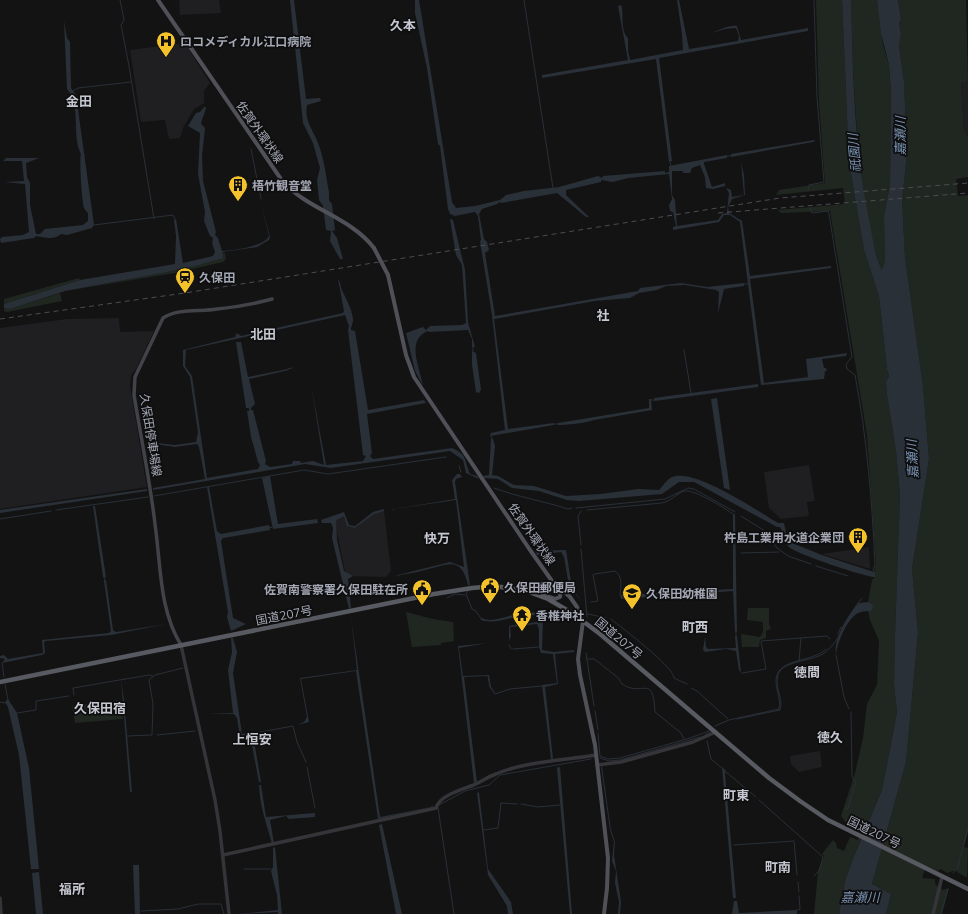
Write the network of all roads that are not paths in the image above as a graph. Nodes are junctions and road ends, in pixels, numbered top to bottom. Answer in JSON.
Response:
{"nodes":[{"id":1,"x":158,"y":0,"type":"edge"},
{"id":2,"x":272,"y":299,"type":"dead end"},
{"id":3,"x":561,"y":590,"type":"junction"},
{"id":4,"x":526,"y":591,"type":"junction"},
{"id":5,"x":583,"y":621,"type":"junction"},
{"id":6,"x":181,"y":646,"type":"junction"},
{"id":7,"x":0,"y":682,"type":"edge"},
{"id":8,"x":716,"y":732,"type":"junction"},
{"id":9,"x":596,"y":755,"type":"junction"},
{"id":10,"x":597,"y":765,"type":"junction"},
{"id":11,"x":223,"y":855,"type":"junction"},
{"id":12,"x":942,"y":876,"type":"junction"},
{"id":13,"x":968,"y":889,"type":"edge"},
{"id":14,"x":0,"y":898,"type":"edge"},
{"id":15,"x":1,"y":914,"type":"edge"},
{"id":16,"x":229,"y":914,"type":"edge"},
{"id":17,"x":604,"y":914,"type":"edge"},
{"id":18,"x":933,"y":914,"type":"edge"}],
"edges":[{"from":1,"to":3,"type":"main road","name":"佐賀外環状線","bridge":true},
{"from":2,"to":6,"type":"main road","name":"久保田停車場線"},
{"from":3,"to":4,"type":"main road"},
{"from":3,"to":5,"type":"main road","name":"佐賀外環状線"},
{"from":4,"to":5,"type":"highway","name":"国道207号"},
{"from":4,"to":6,"type":"highway","name":"国道207号"},
{"from":5,"to":8,"type":"highway","name":"国道207号"},
{"from":5,"to":9,"type":"main road"},
{"from":6,"to":7,"type":"highway","name":"国道207号"},
{"from":6,"to":11,"type":"street"},
{"from":8,"to":10,"type":"street"},
{"from":8,"to":12,"type":"highway","name":"国道207号"},
{"from":9,"to":10,"type":"main road"},
{"from":9,"to":11,"type":"street"},
{"from":10,"to":17,"type":"main road"},
{"from":11,"to":16,"type":"street"},
{"from":12,"to":13,"type":"highway","name":"国道207号"},
{"from":12,"to":18,"type":"street"},
{"from":14,"to":15,"type":"street"}]}
